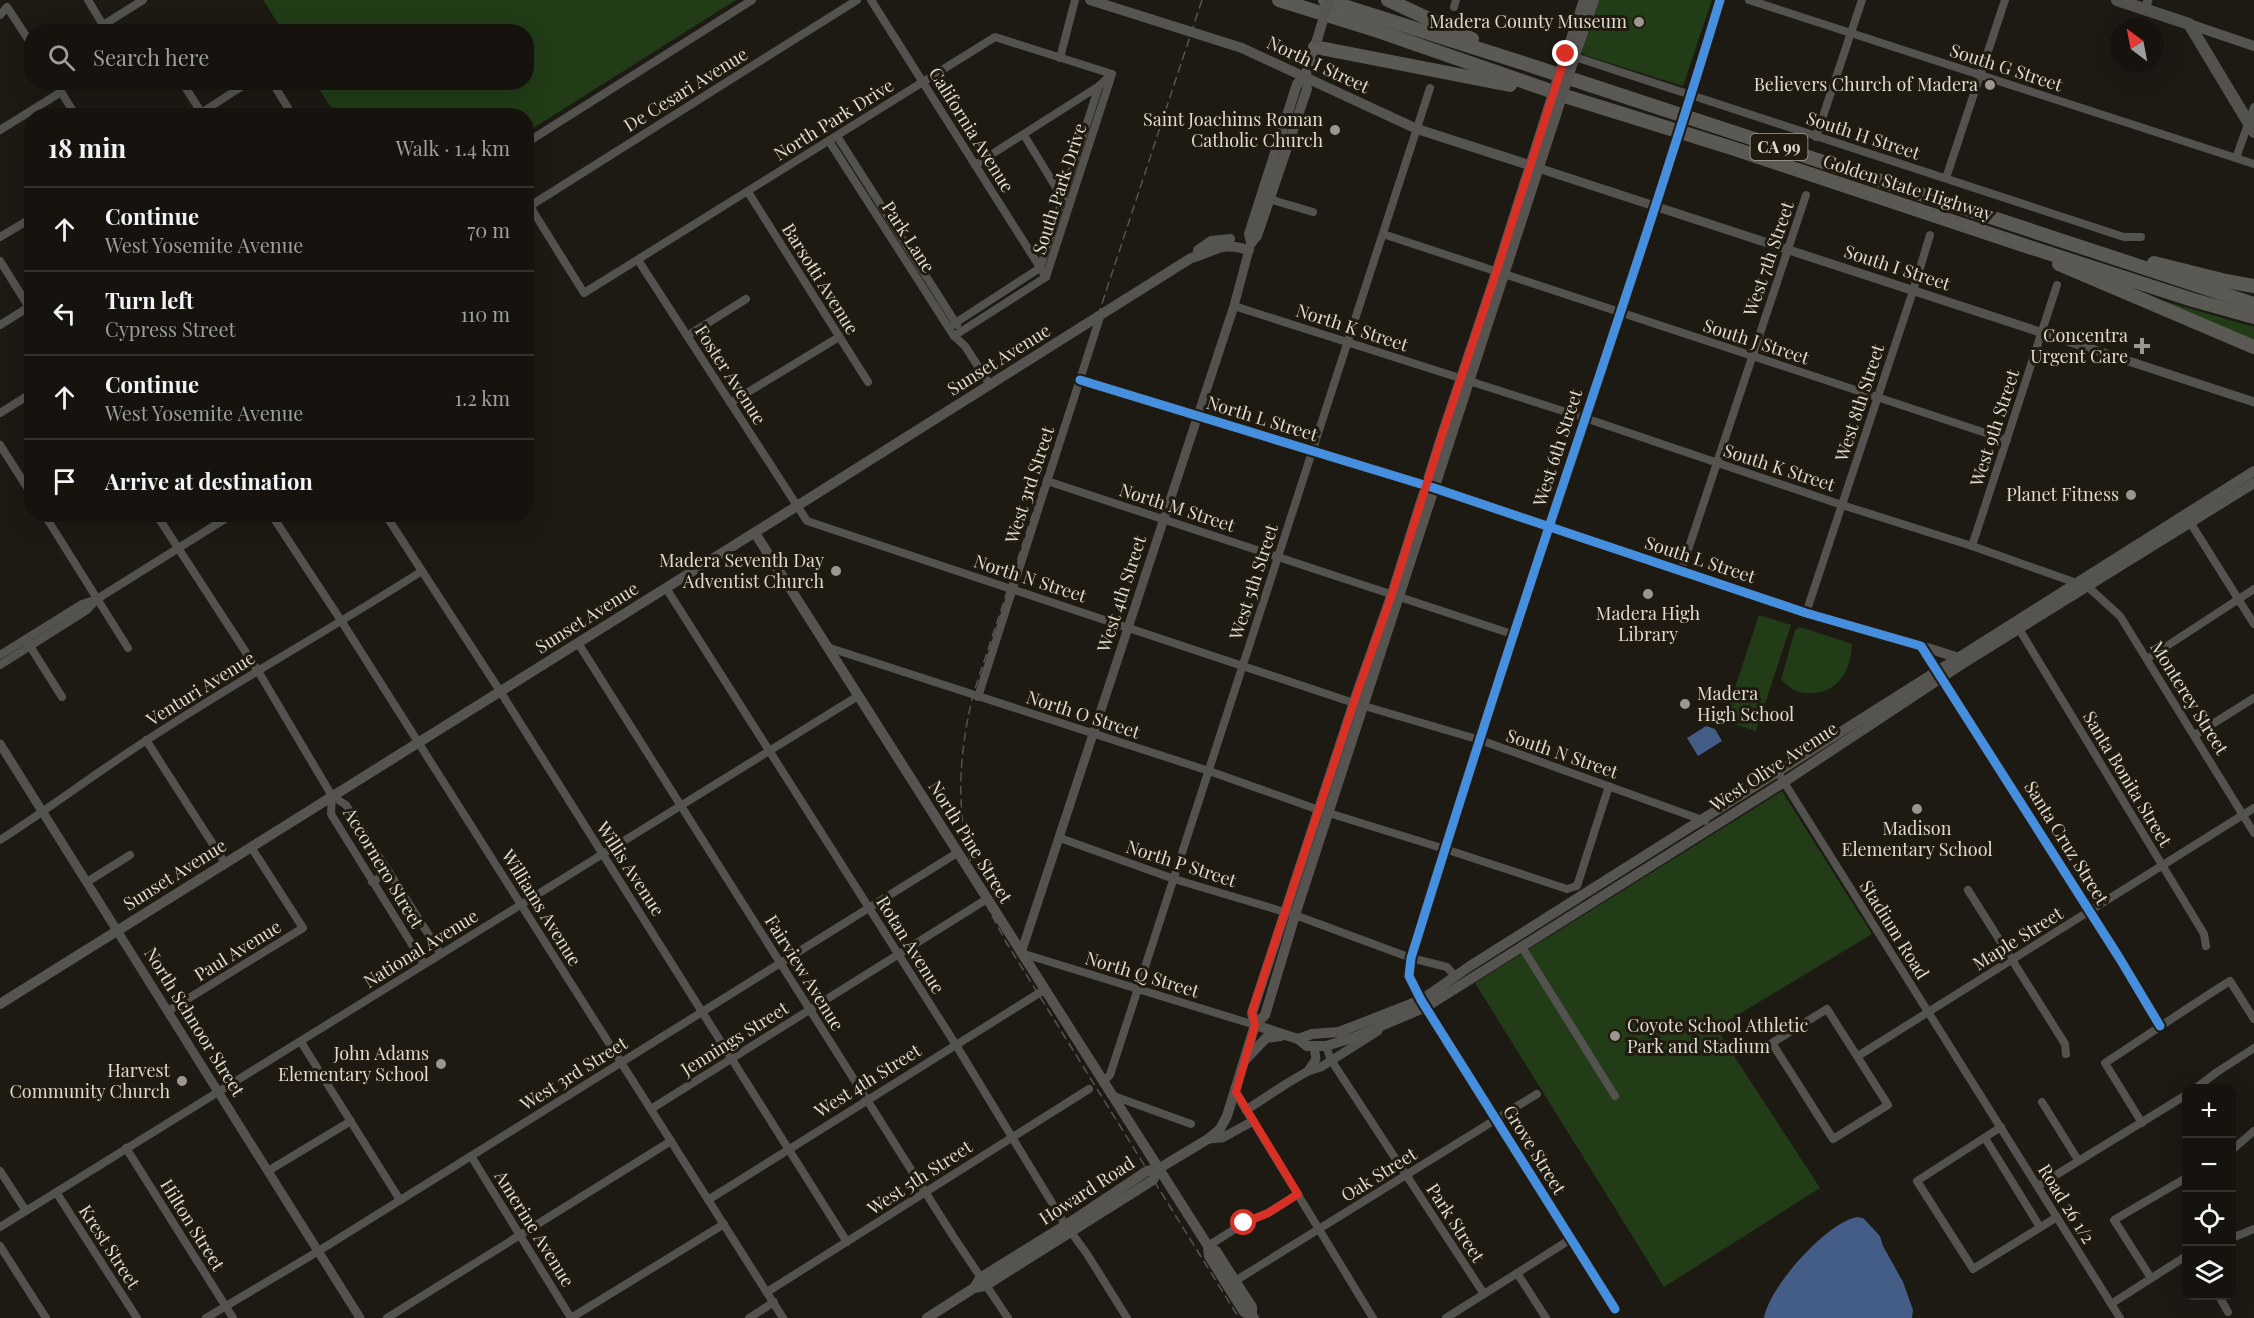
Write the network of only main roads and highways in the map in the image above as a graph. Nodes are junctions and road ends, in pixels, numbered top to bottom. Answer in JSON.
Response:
{"nodes":[{"id":1,"x":1090,"y":0,"type":"edge"},
{"id":2,"x":1279,"y":0,"type":"edge"},
{"id":3,"x":1327,"y":0,"type":"edge"},
{"id":4,"x":1388,"y":0,"type":"edge"},
{"id":5,"x":1584,"y":0,"type":"edge"},
{"id":6,"x":1594,"y":0,"type":"edge"},
{"id":7,"x":2117,"y":0,"type":"edge"},
{"id":8,"x":2146,"y":5,"type":"edge"},
{"id":9,"x":2188,"y":24,"type":"junction"},
{"id":10,"x":1316,"y":43,"type":"junction"},
{"id":11,"x":2254,"y":46,"type":"edge"},
{"id":12,"x":1571,"y":55,"type":"junction"},
{"id":13,"x":1523,"y":63,"type":"junction"},
{"id":14,"x":1305,"y":76,"type":"junction"},
{"id":15,"x":1569,"y":97,"type":"junction"},
{"id":16,"x":2251,"y":127,"type":"edge"},
{"id":17,"x":1534,"y":167,"type":"junction"},
{"id":18,"x":2034,"y":233,"type":"junction"},
{"id":19,"x":2026,"y":246,"type":"junction"},
{"id":20,"x":1250,"y":247,"type":"junction"},
{"id":21,"x":2254,"y":286,"type":"edge"},
{"id":22,"x":2254,"y":304,"type":"edge"},
{"id":23,"x":2254,"y":317,"type":"edge"},
{"id":24,"x":2254,"y":347,"type":"edge"},
{"id":25,"x":2254,"y":471,"type":"edge"},
{"id":26,"x":2254,"y":483,"type":"edge"},
{"id":27,"x":2188,"y":519,"type":"junction"},
{"id":28,"x":755,"y":533,"type":"junction"},
{"id":29,"x":1921,"y":646,"type":"road end"},
{"id":30,"x":1956,"y":657,"type":"junction"},
{"id":31,"x":1940,"y":673,"type":"junction"},
{"id":32,"x":0,"y":1004,"type":"edge"},
{"id":33,"x":1423,"y":1004,"type":"junction"},
{"id":34,"x":1359,"y":1024,"type":"junction"},
{"id":35,"x":1255,"y":1025,"type":"junction"},
{"id":36,"x":1293,"y":1038,"type":"junction"},
{"id":37,"x":1326,"y":1046,"type":"junction"},
{"id":38,"x":1244,"y":1062,"type":"junction"},
{"id":39,"x":1158,"y":1169,"type":"junction"},
{"id":40,"x":1253,"y":1315,"type":"edge"},
{"id":41,"x":927,"y":1318,"type":"edge"}],
"edges":[{"from":1,"to":14,"type":"main road","name":"North I Street"},
{"from":2,"to":15,"type":"highway","name":"Golden State Highway","number":"CA 99"},
{"from":3,"to":10,"type":"main road","name":"West 4th Street","bridge":true},
{"from":3,"to":13,"type":"highway","name":"Golden State Highway","number":"CA 99"},
{"from":4,"to":13,"type":"highway"},
{"from":5,"to":12,"type":"main road"},
{"from":6,"to":12,"type":"main road"},
{"from":7,"to":8,"type":"main road"},
{"from":8,"to":9,"type":"main road"},
{"from":9,"to":11,"type":"main road"},
{"from":9,"to":16,"type":"main road"},
{"from":10,"to":14,"type":"main road","name":"West 4th Street"},
{"from":10,"to":15,"type":"highway"},
{"from":12,"to":17,"type":"main road","bridge":true},
{"from":13,"to":18,"type":"highway","name":"Golden State Highway","number":"CA 99"},
{"from":14,"to":17,"type":"main road","name":"North I Street"},
{"from":14,"to":20,"type":"main road","name":"West 4th Street"},
{"from":14,"to":20,"type":"main road","name":"West 4th Street"},
{"from":15,"to":19,"type":"highway","name":"Golden State Highway","number":"CA 99"},
{"from":17,"to":35,"type":"main road"},
{"from":18,"to":21,"type":"highway"},
{"from":18,"to":22,"type":"highway","name":"Golden State Highway","number":"CA 99"},
{"from":19,"to":23,"type":"highway","name":"Golden State Highway","number":"CA 99"},
{"from":19,"to":24,"type":"highway"},
{"from":20,"to":28,"type":"main road","name":"Sunset Avenue"},
{"from":25,"to":27,"type":"main road","name":"West Olive Avenue"},
{"from":26,"to":27,"type":"main road","name":"West Olive Avenue"},
{"from":27,"to":30,"type":"main road","name":"West Olive Avenue"},
{"from":27,"to":31,"type":"main road","name":"West Olive Avenue"},
{"from":28,"to":32,"type":"main road","name":"Sunset Avenue"},
{"from":28,"to":39,"type":"main road","name":"North Pine Street"},
{"from":29,"to":30,"type":"main road"},
{"from":30,"to":31,"type":"main road","name":"West Olive Avenue"},
{"from":31,"to":33,"type":"main road","name":"West Olive Avenue"},
{"from":31,"to":33,"type":"main road","name":"West Olive Avenue"},
{"from":33,"to":34,"type":"main road","name":"West Olive Avenue"},
{"from":33,"to":37,"type":"main road","name":"West Olive Avenue"},
{"from":34,"to":36,"type":"main road","name":"West Olive Avenue"},
{"from":34,"to":37,"type":"main road"},
{"from":35,"to":36,"type":"main road"},
{"from":35,"to":38,"type":"main road"},
{"from":36,"to":37,"type":"main road"},
{"from":36,"to":38,"type":"main road","name":"West Olive Avenue"},
{"from":38,"to":39,"type":"main road"},
{"from":39,"to":40,"type":"main road","name":"North Pine Street"},
{"from":39,"to":41,"type":"main road","name":"Howard Road"}]}
